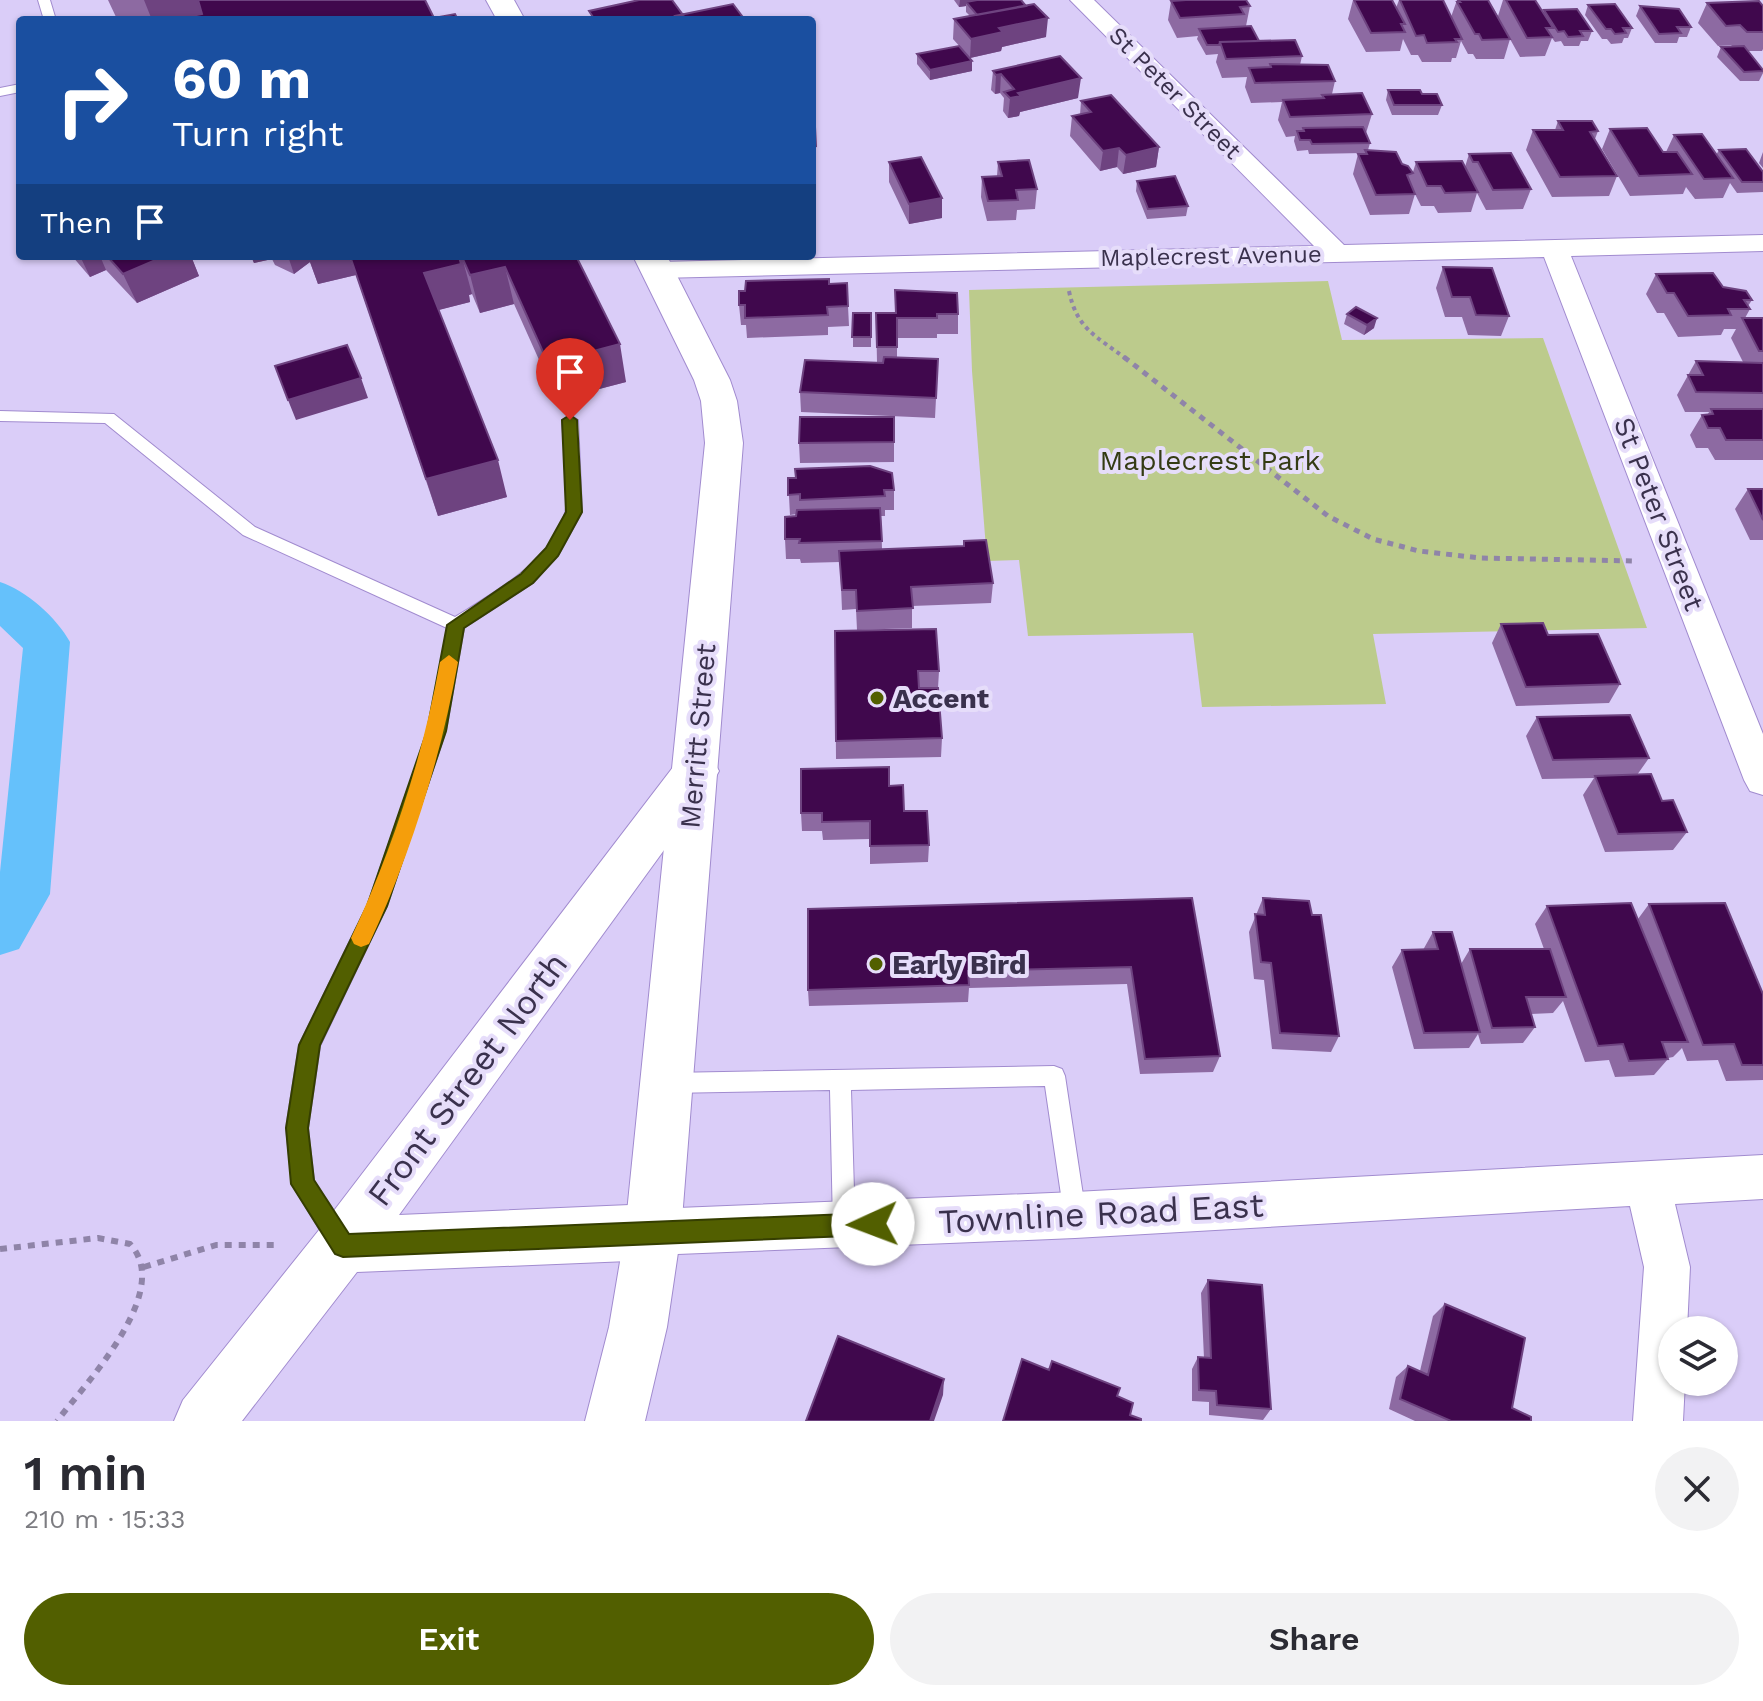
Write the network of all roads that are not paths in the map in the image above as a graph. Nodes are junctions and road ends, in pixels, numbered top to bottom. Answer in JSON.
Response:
{"nodes":[{"id":1,"x":1081,"y":0,"type":"edge"},
{"id":2,"x":1087,"y":0,"type":"edge"},
{"id":3,"x":1763,"y":243,"type":"edge"},
{"id":4,"x":1554,"y":247,"type":"junction"},
{"id":5,"x":1337,"y":253,"type":"junction"},
{"id":6,"x":654,"y":263,"type":"edge"},
{"id":7,"x":0,"y":416,"type":"edge"},
{"id":8,"x":570,"y":420,"type":"dead end"},
{"id":9,"x":456,"y":625,"type":"junction"},
{"id":10,"x":696,"y":771,"type":"junction"},
{"id":11,"x":1763,"y":780,"type":"edge"},
{"id":12,"x":840,"y":1080,"type":"junction"},
{"id":13,"x":666,"y":1083,"type":"junction"},
{"id":14,"x":1763,"y":1177,"type":"edge"},
{"id":15,"x":1647,"y":1182,"type":"junction"},
{"id":16,"x":1075,"y":1215,"type":"junction"},
{"id":17,"x":844,"y":1225,"type":"junction"},
{"id":18,"x":653,"y":1232,"type":"junction"},
{"id":19,"x":343,"y":1245,"type":"junction"},
{"id":20,"x":204,"y":1421,"type":"edge"},
{"id":21,"x":615,"y":1421,"type":"edge"},
{"id":22,"x":1658,"y":1421,"type":"edge"}],
"edges":[{"from":1,"to":2,"type":"street"},
{"from":1,"to":5,"type":"street","name":"St Peter Street"},
{"from":3,"to":4,"type":"street","name":"Maplecrest Avenue"},
{"from":4,"to":5,"type":"street","name":"Maplecrest Avenue"},
{"from":4,"to":11,"type":"street","name":"St Peter Street"},
{"from":5,"to":6,"type":"street","name":"Maplecrest Avenue"},
{"from":6,"to":10,"type":"main road","name":"Merritt Street"},
{"from":7,"to":9,"type":"lane"},
{"from":8,"to":9,"type":"lane"},
{"from":9,"to":19,"type":"lane"},
{"from":10,"to":13,"type":"main road","name":"Merritt Street"},
{"from":10,"to":19,"type":"main road","name":"Front Street North"},
{"from":12,"to":13,"type":"lane"},
{"from":12,"to":16,"type":"lane"},
{"from":12,"to":17,"type":"lane"},
{"from":13,"to":18,"type":"main road","name":"Merritt Street"},
{"from":14,"to":15,"type":"street","name":"Townline Road East"},
{"from":15,"to":16,"type":"street","name":"Townline Road East"},
{"from":15,"to":22,"type":"street"},
{"from":16,"to":17,"type":"street","name":"Townline Road East"},
{"from":17,"to":18,"type":"street","name":"Townline Road East"},
{"from":18,"to":19,"type":"main road","name":"Townline Road East"},
{"from":18,"to":21,"type":"main road","name":"Merritt Street"},
{"from":19,"to":20,"type":"main road","name":"Front Street North"}]}
